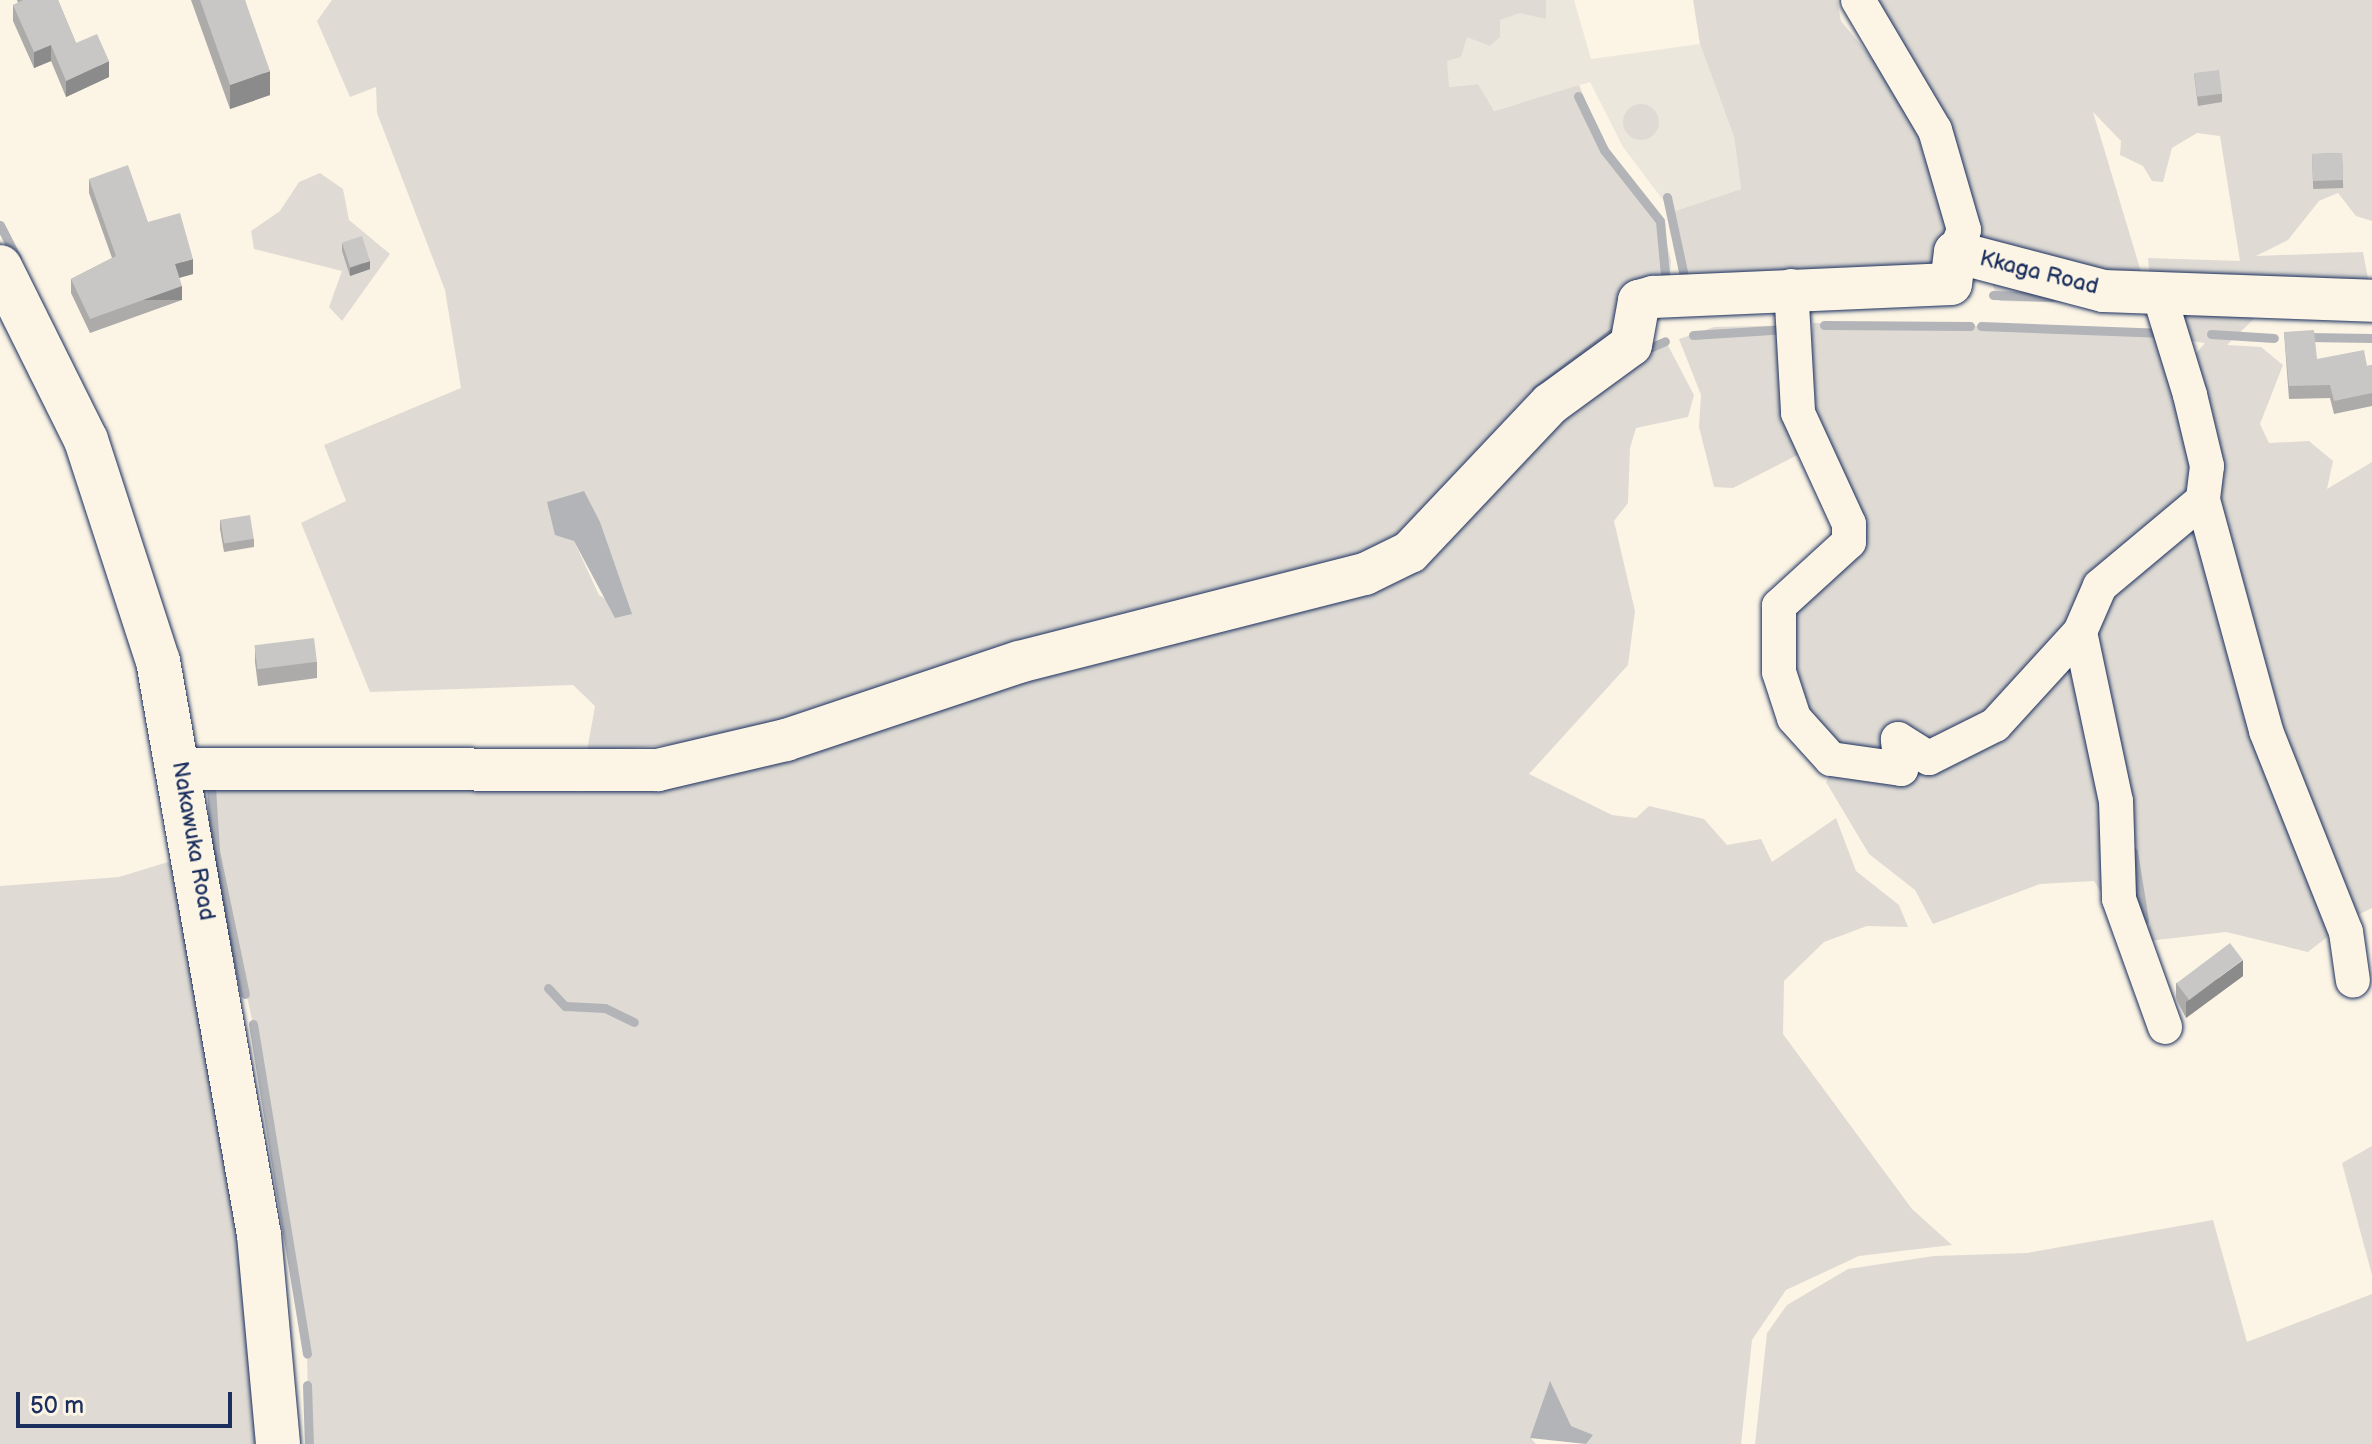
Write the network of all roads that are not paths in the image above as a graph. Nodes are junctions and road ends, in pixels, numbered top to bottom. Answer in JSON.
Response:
{"nodes":[{"id":1,"x":1858,"y":0,"type":"edge"},
{"id":2,"x":1955,"y":252,"type":"junction"},
{"id":3,"x":4,"y":282,"type":"edge"},
{"id":4,"x":1791,"y":286,"type":"junction"},
{"id":5,"x":2159,"y":294,"type":"junction"},
{"id":6,"x":2372,"y":301,"type":"edge"},
{"id":7,"x":2203,"y":500,"type":"junction"},
{"id":8,"x":2080,"y":632,"type":"junction"},
{"id":9,"x":181,"y":769,"type":"junction"},
{"id":10,"x":2353,"y":981,"type":"dead end"},
{"id":11,"x":2165,"y":1027,"type":"dead end"},
{"id":12,"x":278,"y":1444,"type":"edge"}],
"edges":[{"from":1,"to":2,"type":"street"},
{"from":2,"to":4,"type":"street","name":"Kkaga Road"},
{"from":2,"to":5,"type":"street","name":"Kkaga Road"},
{"from":3,"to":9,"type":"main road","name":"Nakawuka Road"},
{"from":4,"to":8,"type":"street"},
{"from":4,"to":9,"type":"street","name":"Kkaga Road"},
{"from":5,"to":6,"type":"street","name":"Kkaga Road"},
{"from":5,"to":7,"type":"street"},
{"from":7,"to":8,"type":"street"},
{"from":7,"to":10,"type":"street"},
{"from":8,"to":11,"type":"street"},
{"from":9,"to":12,"type":"main road","name":"Nakawuka Road"}]}
